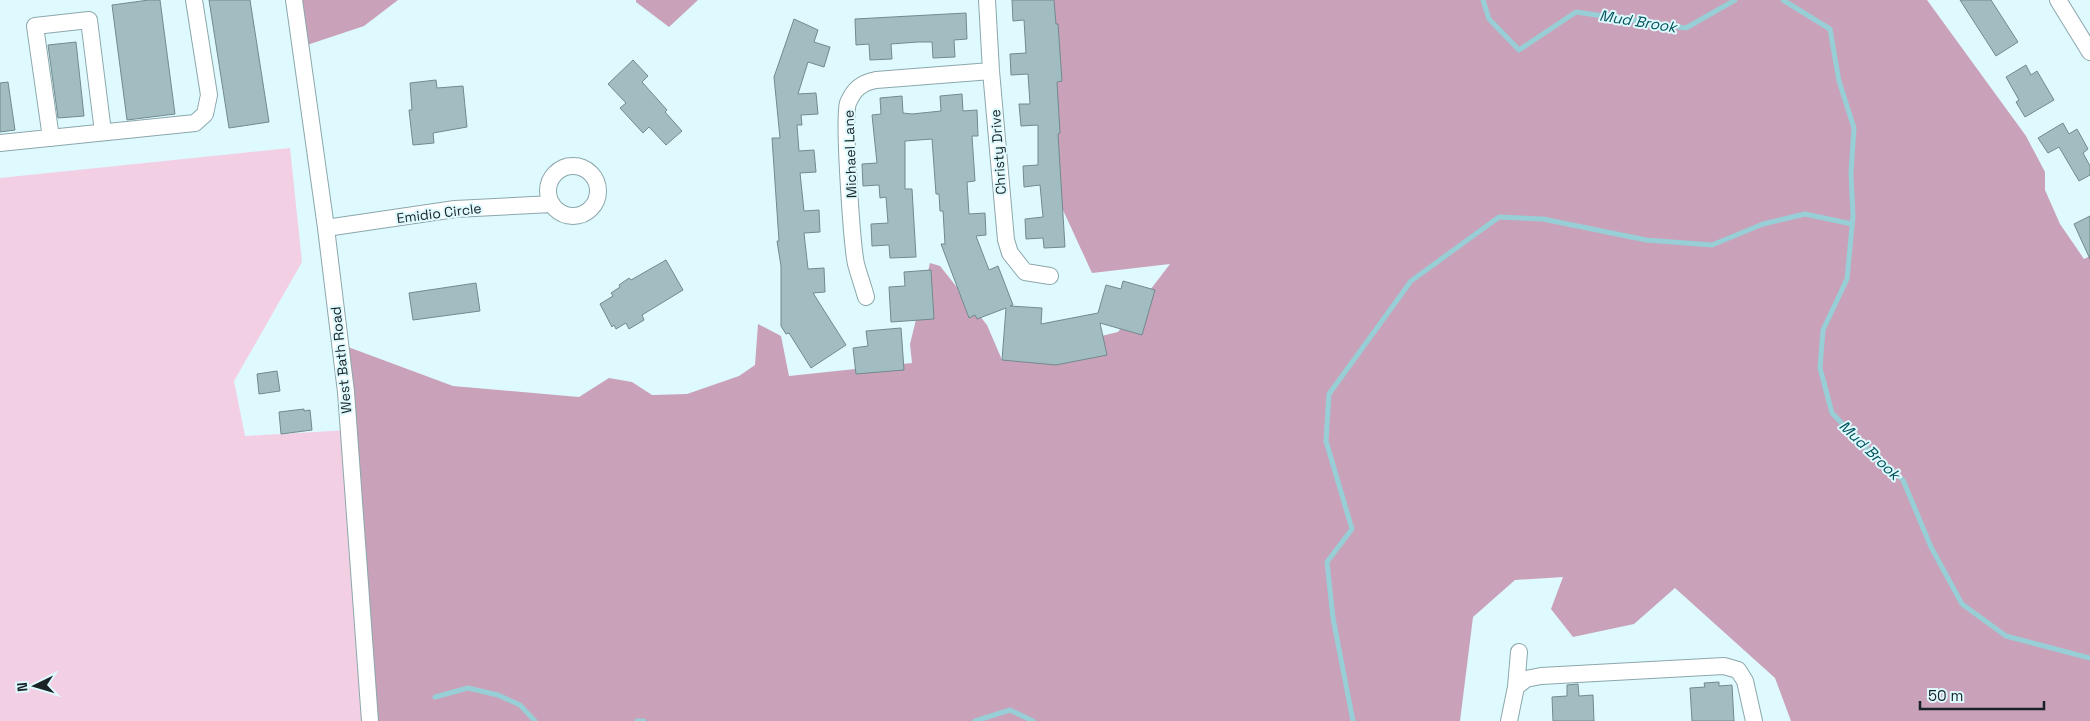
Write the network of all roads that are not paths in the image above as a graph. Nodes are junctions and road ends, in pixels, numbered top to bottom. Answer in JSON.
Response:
{"nodes":[{"id":1,"x":194,"y":0,"type":"edge"},
{"id":2,"x":294,"y":0,"type":"edge"},
{"id":3,"x":987,"y":0,"type":"edge"},
{"id":4,"x":2058,"y":0,"type":"edge"},
{"id":5,"x":2090,"y":52,"type":"edge"},
{"id":6,"x":991,"y":71,"type":"junction"},
{"id":7,"x":103,"y":132,"type":"junction"},
{"id":8,"x":51,"y":138,"type":"junction"},
{"id":9,"x":0,"y":143,"type":"edge"},
{"id":10,"x":552,"y":204,"type":"dead end"},
{"id":11,"x":326,"y":228,"type":"junction"},
{"id":12,"x":1050,"y":276,"type":"dead end"},
{"id":13,"x":866,"y":298,"type":"dead end"},
{"id":14,"x":1519,"y":652,"type":"dead end"},
{"id":15,"x":1516,"y":687,"type":"junction"},
{"id":16,"x":370,"y":721,"type":"edge"},
{"id":17,"x":1509,"y":721,"type":"edge"},
{"id":18,"x":1754,"y":721,"type":"edge"}],
"edges":[{"from":1,"to":7,"type":"street"},
{"from":2,"to":11,"type":"street","name":"West Bath Road"},
{"from":3,"to":6,"type":"street","name":"Christy Drive"},
{"from":4,"to":5,"type":"street"},
{"from":6,"to":12,"type":"street","name":"Christy Drive"},
{"from":6,"to":13,"type":"street","name":"Michael Lane"},
{"from":7,"to":8,"type":"street"},
{"from":7,"to":8,"type":"street"},
{"from":8,"to":9,"type":"street"},
{"from":10,"to":11,"type":"street","name":"Emidio Circle"},
{"from":11,"to":16,"type":"street","name":"West Bath Road"},
{"from":14,"to":15,"type":"street"},
{"from":15,"to":17,"type":"street"},
{"from":15,"to":18,"type":"street"}]}
